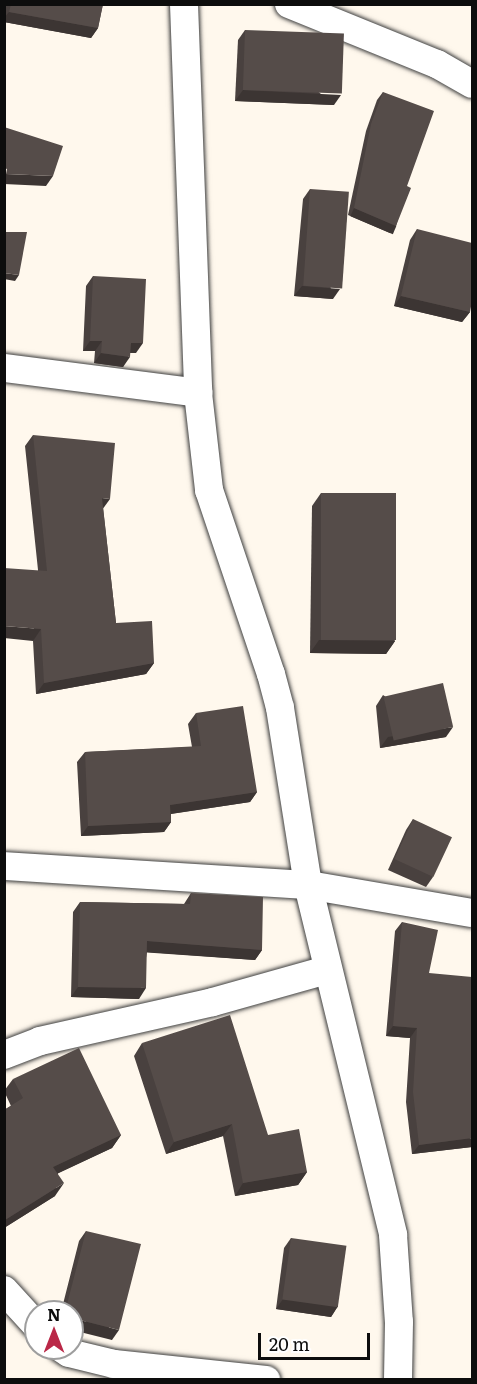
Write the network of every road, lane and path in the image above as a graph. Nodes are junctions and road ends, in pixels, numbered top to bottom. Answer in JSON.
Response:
{"nodes":[{"id":1,"x":184,"y":4,"type":"edge"},
{"id":2,"x":289,"y":4,"type":"edge"},
{"id":3,"x":472,"y":84,"type":"edge"},
{"id":4,"x":4,"y":368,"type":"edge"},
{"id":5,"x":198,"y":393,"type":"junction"},
{"id":6,"x":4,"y":866,"type":"edge"},
{"id":7,"x":308,"y":885,"type":"junction"},
{"id":8,"x":472,"y":913,"type":"edge"},
{"id":9,"x":327,"y":970,"type":"junction"},
{"id":10,"x":4,"y":1055,"type":"edge"},
{"id":11,"x":4,"y":1290,"type":"edge"},
{"id":12,"x":24,"y":1312,"type":"edge"},
{"id":13,"x":84,"y":1357,"type":"edge"},
{"id":14,"x":266,"y":1380,"type":"edge"},
{"id":15,"x":398,"y":1380,"type":"edge"}],
"edges":[{"from":1,"to":5,"type":"street"},
{"from":2,"to":3,"type":"street"},
{"from":4,"to":5,"type":"street"},
{"from":5,"to":7,"type":"street"},
{"from":6,"to":7,"type":"street"},
{"from":7,"to":8,"type":"street"},
{"from":7,"to":9,"type":"street"},
{"from":9,"to":10,"type":"street"},
{"from":9,"to":15,"type":"street"},
{"from":11,"to":12,"type":"street"},
{"from":13,"to":14,"type":"street"}]}
